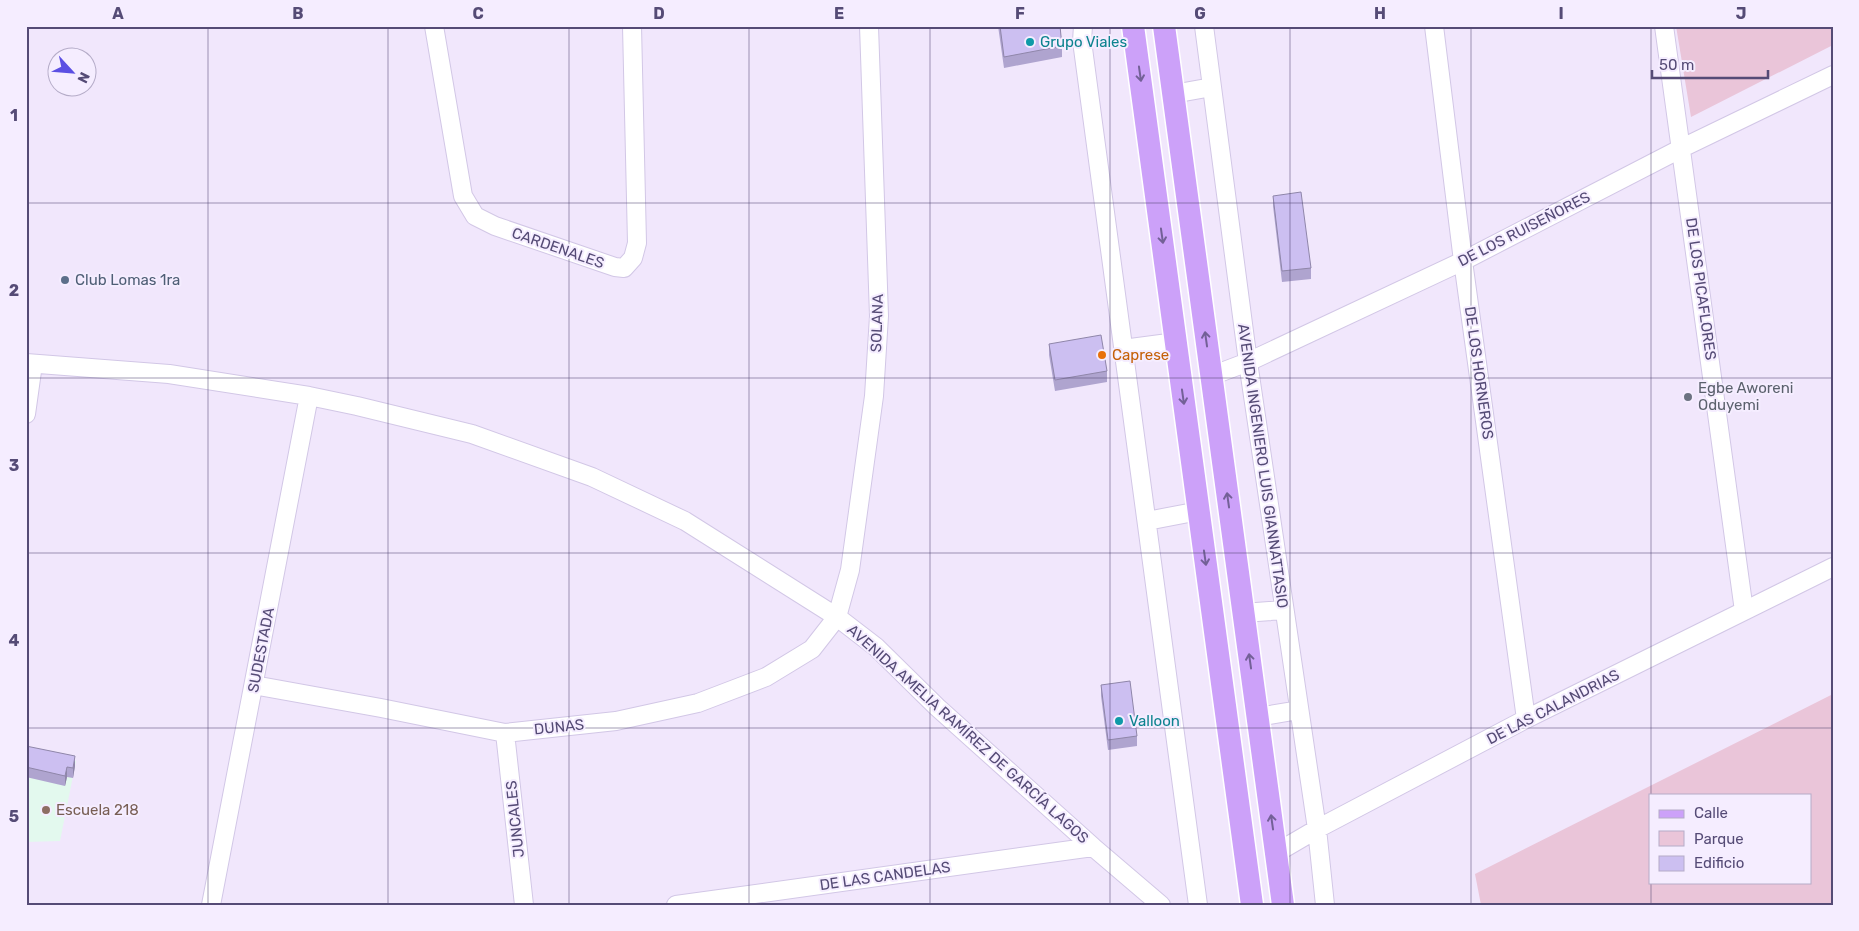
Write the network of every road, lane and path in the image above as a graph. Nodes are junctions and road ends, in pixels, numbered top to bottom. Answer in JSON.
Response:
{"nodes":[{"id":1,"x":434,"y":26,"type":"edge"},
{"id":2,"x":632,"y":26,"type":"edge"},
{"id":3,"x":869,"y":26,"type":"edge"},
{"id":4,"x":1083,"y":26,"type":"edge"},
{"id":5,"x":1133,"y":26,"type":"edge"},
{"id":6,"x":1164,"y":26,"type":"edge"},
{"id":7,"x":1204,"y":26,"type":"edge"},
{"id":8,"x":1434,"y":26,"type":"edge"},
{"id":9,"x":1664,"y":26,"type":"edge"},
{"id":10,"x":1833,"y":75,"type":"edge"},
{"id":11,"x":1212,"y":87,"type":"junction"},
{"id":12,"x":1173,"y":94,"type":"junction"},
{"id":13,"x":1682,"y":148,"type":"junction"},
{"id":14,"x":1464,"y":261,"type":"junction"},
{"id":15,"x":1176,"y":342,"type":"junction"},
{"id":16,"x":1123,"y":349,"type":"junction"},
{"id":17,"x":1248,"y":362,"type":"junction"},
{"id":18,"x":30,"y":364,"type":"edge"},
{"id":19,"x":1211,"y":376,"type":"junction"},
{"id":20,"x":309,"y":396,"type":"junction"},
{"id":21,"x":26,"y":414,"type":"edge"},
{"id":22,"x":1199,"y":511,"type":"junction"},
{"id":23,"x":1147,"y":521,"type":"junction"},
{"id":24,"x":1833,"y":567,"type":"edge"},
{"id":25,"x":1284,"y":610,"type":"junction"},
{"id":26,"x":1744,"y":611,"type":"junction"},
{"id":27,"x":1243,"y":613,"type":"junction"},
{"id":28,"x":837,"y":616,"type":"junction"},
{"id":29,"x":254,"y":685,"type":"junction"},
{"id":30,"x":1299,"y":710,"type":"junction"},
{"id":31,"x":1258,"y":717,"type":"junction"},
{"id":32,"x":1526,"y":720,"type":"junction"},
{"id":33,"x":505,"y":733,"type":"junction"},
{"id":34,"x":1317,"y":829,"type":"junction"},
{"id":35,"x":1093,"y":847,"type":"junction"},
{"id":36,"x":1276,"y":852,"type":"junction"},
{"id":37,"x":212,"y":905,"type":"edge"},
{"id":38,"x":524,"y":905,"type":"edge"},
{"id":39,"x":676,"y":905,"type":"edge"},
{"id":40,"x":1161,"y":905,"type":"edge"},
{"id":41,"x":1198,"y":905,"type":"edge"},
{"id":42,"x":1252,"y":905,"type":"edge"},
{"id":43,"x":1283,"y":905,"type":"edge"},
{"id":44,"x":1325,"y":905,"type":"edge"}],
"edges":[{"from":1,"to":2,"type":"street","name":"CARDENALES"},
{"from":3,"to":28,"type":"street","name":"SOLANA"},
{"from":4,"to":16,"type":"street"},
{"from":5,"to":15,"type":"main road","one_way":true},
{"from":6,"to":12,"type":"main road"},
{"from":7,"to":11,"type":"street","name":"AVENIDA INGENIERO LUIS GIANNATTASIO"},
{"from":8,"to":14,"type":"street","name":"DE LOS HORNEROS"},
{"from":9,"to":13,"type":"street","name":"DE LOS PICAFLORES"},
{"from":10,"to":13,"type":"street","name":"DE LOS RUISEÑORES"},
{"from":11,"to":12,"type":"street"},
{"from":11,"to":17,"type":"street","name":"AVENIDA INGENIERO LUIS GIANNATTASIO"},
{"from":19,"to":12,"type":"main road","one_way":true},
{"from":13,"to":14,"type":"street","name":"DE LOS RUISEÑORES"},
{"from":13,"to":26,"type":"street","name":"DE LOS PICAFLORES"},
{"from":14,"to":17,"type":"street","name":"DE LOS RUISEÑORES"},
{"from":14,"to":32,"type":"street","name":"DE LOS HORNEROS"},
{"from":15,"to":16,"type":"street"},
{"from":15,"to":22,"type":"main road","one_way":true},
{"from":16,"to":23,"type":"street"},
{"from":17,"to":19,"type":"street","name":"DE LOS RUISEÑORES"},
{"from":17,"to":25,"type":"street","name":"AVENIDA INGENIERO LUIS GIANNATTASIO"},
{"from":18,"to":20,"type":"street","name":"AVENIDA AMELIA RAMÍREZ DE GARCÍA LAGOS"},
{"from":18,"to":21,"type":"street"},
{"from":27,"to":19,"type":"main road","one_way":true},
{"from":20,"to":28,"type":"street","name":"AVENIDA AMELIA RAMÍREZ DE GARCÍA LAGOS"},
{"from":20,"to":29,"type":"street","name":"SUDESTADA"},
{"from":22,"to":23,"type":"street"},
{"from":22,"to":42,"type":"main road","one_way":true},
{"from":23,"to":41,"type":"street"},
{"from":24,"to":26,"type":"street","name":"DE LAS CALANDRIAS"},
{"from":25,"to":27,"type":"street"},
{"from":25,"to":30,"type":"street","name":"AVENIDA INGENIERO LUIS GIANNATTASIO"},
{"from":26,"to":32,"type":"street","name":"DE LAS CALANDRIAS"},
{"from":31,"to":27,"type":"main road","one_way":true},
{"from":28,"to":33,"type":"street","name":"DUNAS"},
{"from":28,"to":35,"type":"street","name":"AVENIDA AMELIA RAMÍREZ DE GARCÍA LAGOS"},
{"from":29,"to":33,"type":"street","name":"DUNAS"},
{"from":29,"to":37,"type":"street","name":"SUDESTADA"},
{"from":30,"to":31,"type":"street"},
{"from":30,"to":34,"type":"street","name":"AVENIDA INGENIERO LUIS GIANNATTASIO"},
{"from":36,"to":31,"type":"main road","one_way":true},
{"from":32,"to":34,"type":"street","name":"DE LAS CALANDRIAS"},
{"from":33,"to":38,"type":"street","name":"JUNCALES"},
{"from":34,"to":36,"type":"street","name":"DE LAS CALANDRIAS"},
{"from":34,"to":44,"type":"street","name":"AVENIDA INGENIERO LUIS GIANNATTASIO"},
{"from":35,"to":39,"type":"street","name":"DE LAS CANDELAS"},
{"from":35,"to":40,"type":"street","name":"AVENIDA AMELIA RAMÍREZ DE GARCÍA LAGOS"},
{"from":36,"to":43,"type":"main road"}]}
